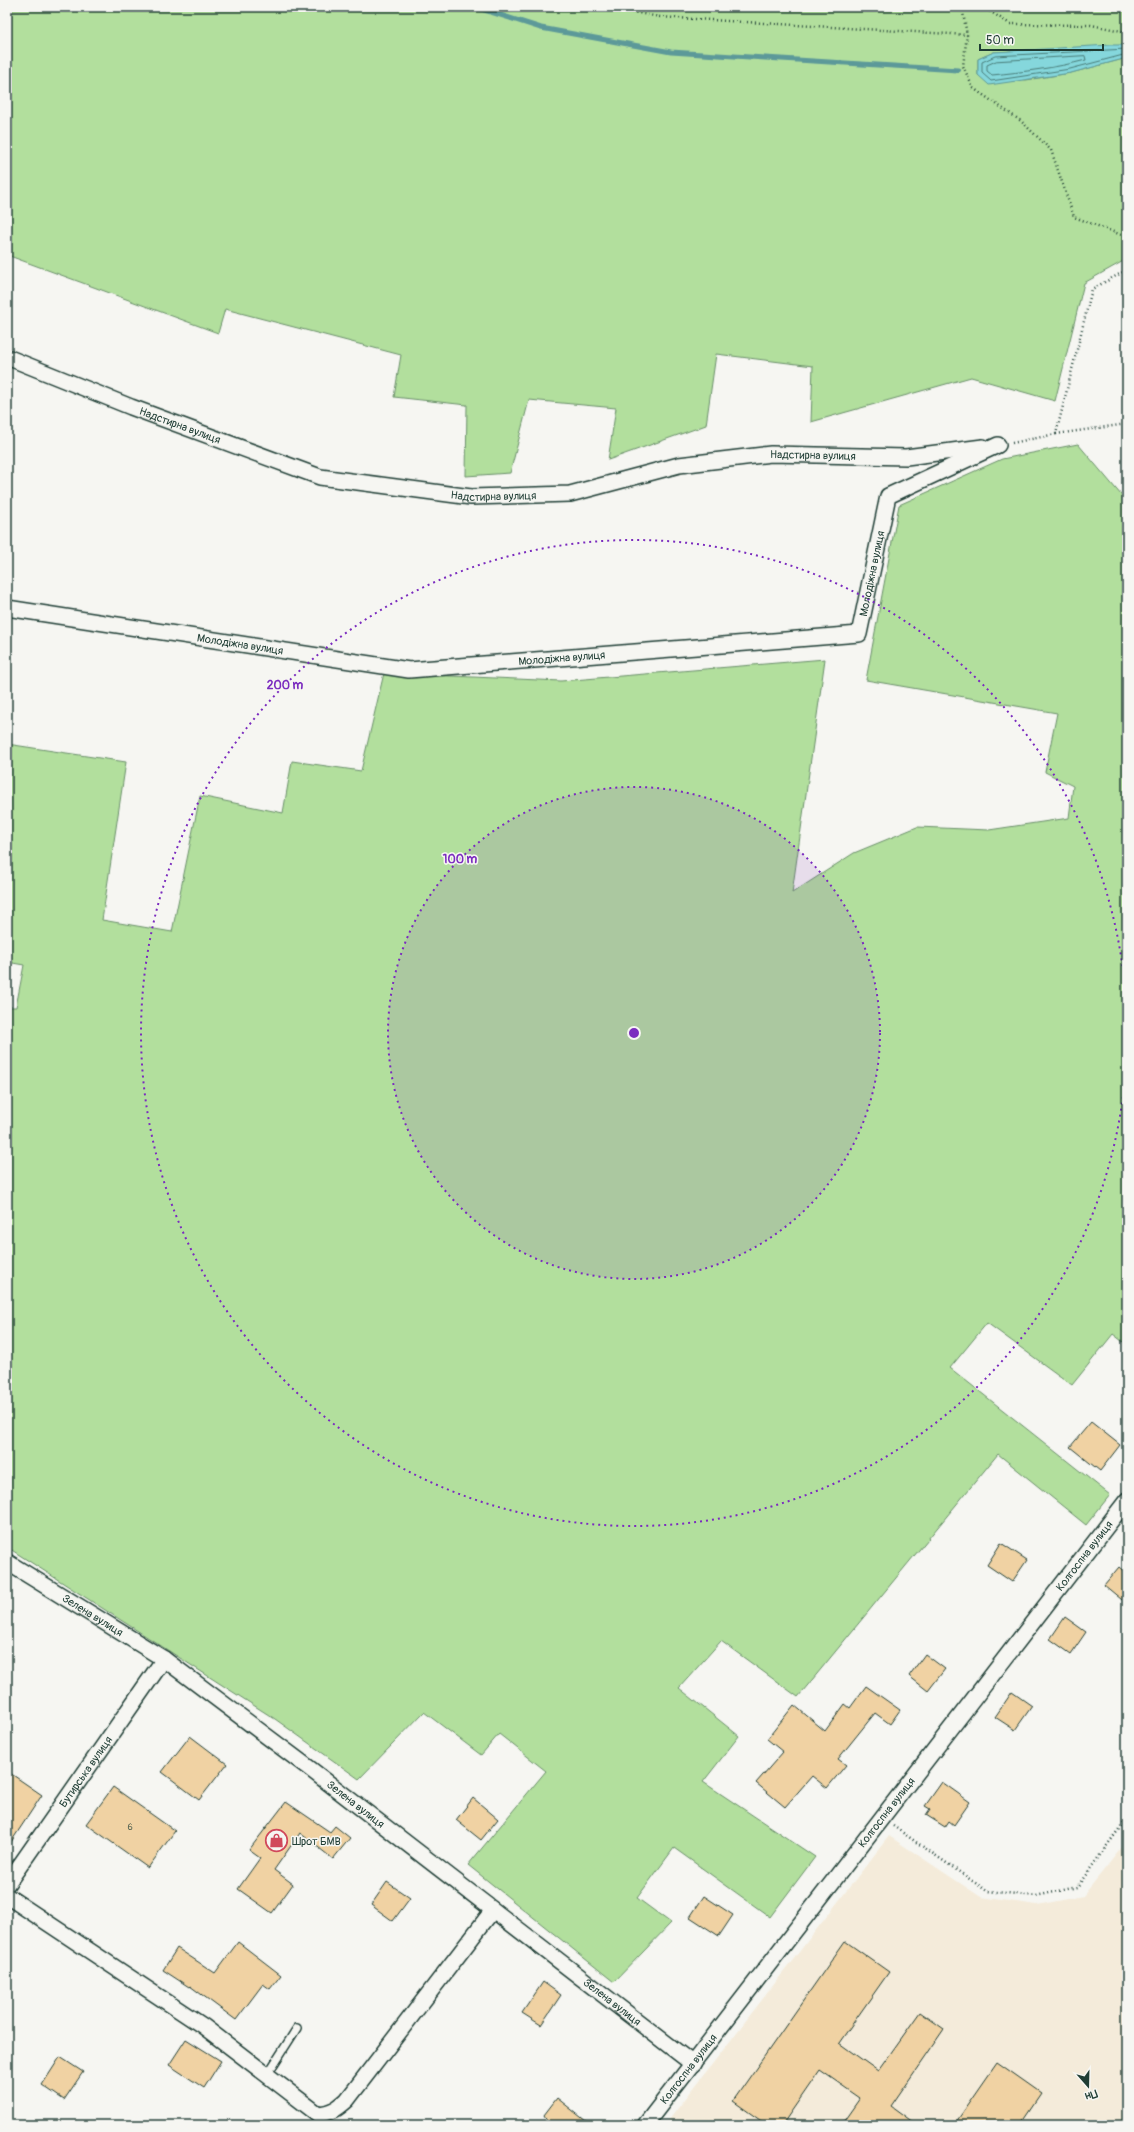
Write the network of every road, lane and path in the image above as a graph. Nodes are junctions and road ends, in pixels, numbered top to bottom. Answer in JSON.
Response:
{"nodes":[{"id":1,"x":604,"y":7,"type":"edge"},
{"id":2,"x":962,"y":7,"type":"edge"},
{"id":3,"x":983,"y":7,"type":"edge"},
{"id":4,"x":1127,"y":32,"type":"edge"},
{"id":5,"x":967,"y":35,"type":"junction"},
{"id":6,"x":1127,"y":237,"type":"edge"},
{"id":7,"x":1127,"y":270,"type":"edge"},
{"id":8,"x":7,"y":357,"type":"edge"},
{"id":9,"x":1127,"y":424,"type":"edge"},
{"id":10,"x":1056,"y":434,"type":"junction"},
{"id":11,"x":998,"y":445,"type":"junction"},
{"id":12,"x":7,"y":608,"type":"edge"},
{"id":13,"x":1127,"y":1500,"type":"edge"},
{"id":14,"x":7,"y":1562,"type":"edge"},
{"id":15,"x":164,"y":1659,"type":"junction"},
{"id":16,"x":881,"y":1818,"type":"junction"},
{"id":17,"x":1127,"y":1818,"type":"edge"},
{"id":18,"x":7,"y":1884,"type":"edge"},
{"id":19,"x":7,"y":1896,"type":"edge"},
{"id":20,"x":493,"y":1910,"type":"junction"},
{"id":21,"x":297,"y":2028,"type":"dead end"},
{"id":22,"x":692,"y":2064,"type":"junction"},
{"id":23,"x":266,"y":2076,"type":"junction"},
{"id":24,"x":645,"y":2125,"type":"edge"}],
"edges":[{"from":1,"to":5,"type":"path"},
{"from":2,"to":5,"type":"path"},
{"from":3,"to":4,"type":"path"},
{"from":5,"to":6,"type":"path"},
{"from":7,"to":10,"type":"path"},
{"from":8,"to":11,"type":"street","name":"Надстирна вулиця"},
{"from":9,"to":10,"type":"path"},
{"from":10,"to":11,"type":"path"},
{"from":11,"to":12,"type":"street","name":"Молодіжна вулиця"},
{"from":13,"to":16,"type":"street","name":"Колгоспна вулиця"},
{"from":14,"to":15,"type":"street","name":"Зелена вулиця"},
{"from":15,"to":18,"type":"street","name":"Бутирська вулиця"},
{"from":15,"to":20,"type":"street","name":"Зелена вулиця"},
{"from":16,"to":17,"type":"path"},
{"from":16,"to":22,"type":"street","name":"Колгоспна вулиця"},
{"from":19,"to":23,"type":"street"},
{"from":20,"to":22,"type":"street","name":"Зелена вулиця"},
{"from":20,"to":23,"type":"street"},
{"from":21,"to":23,"type":"lane"},
{"from":22,"to":24,"type":"street","name":"Колгоспна вулиця"}]}
